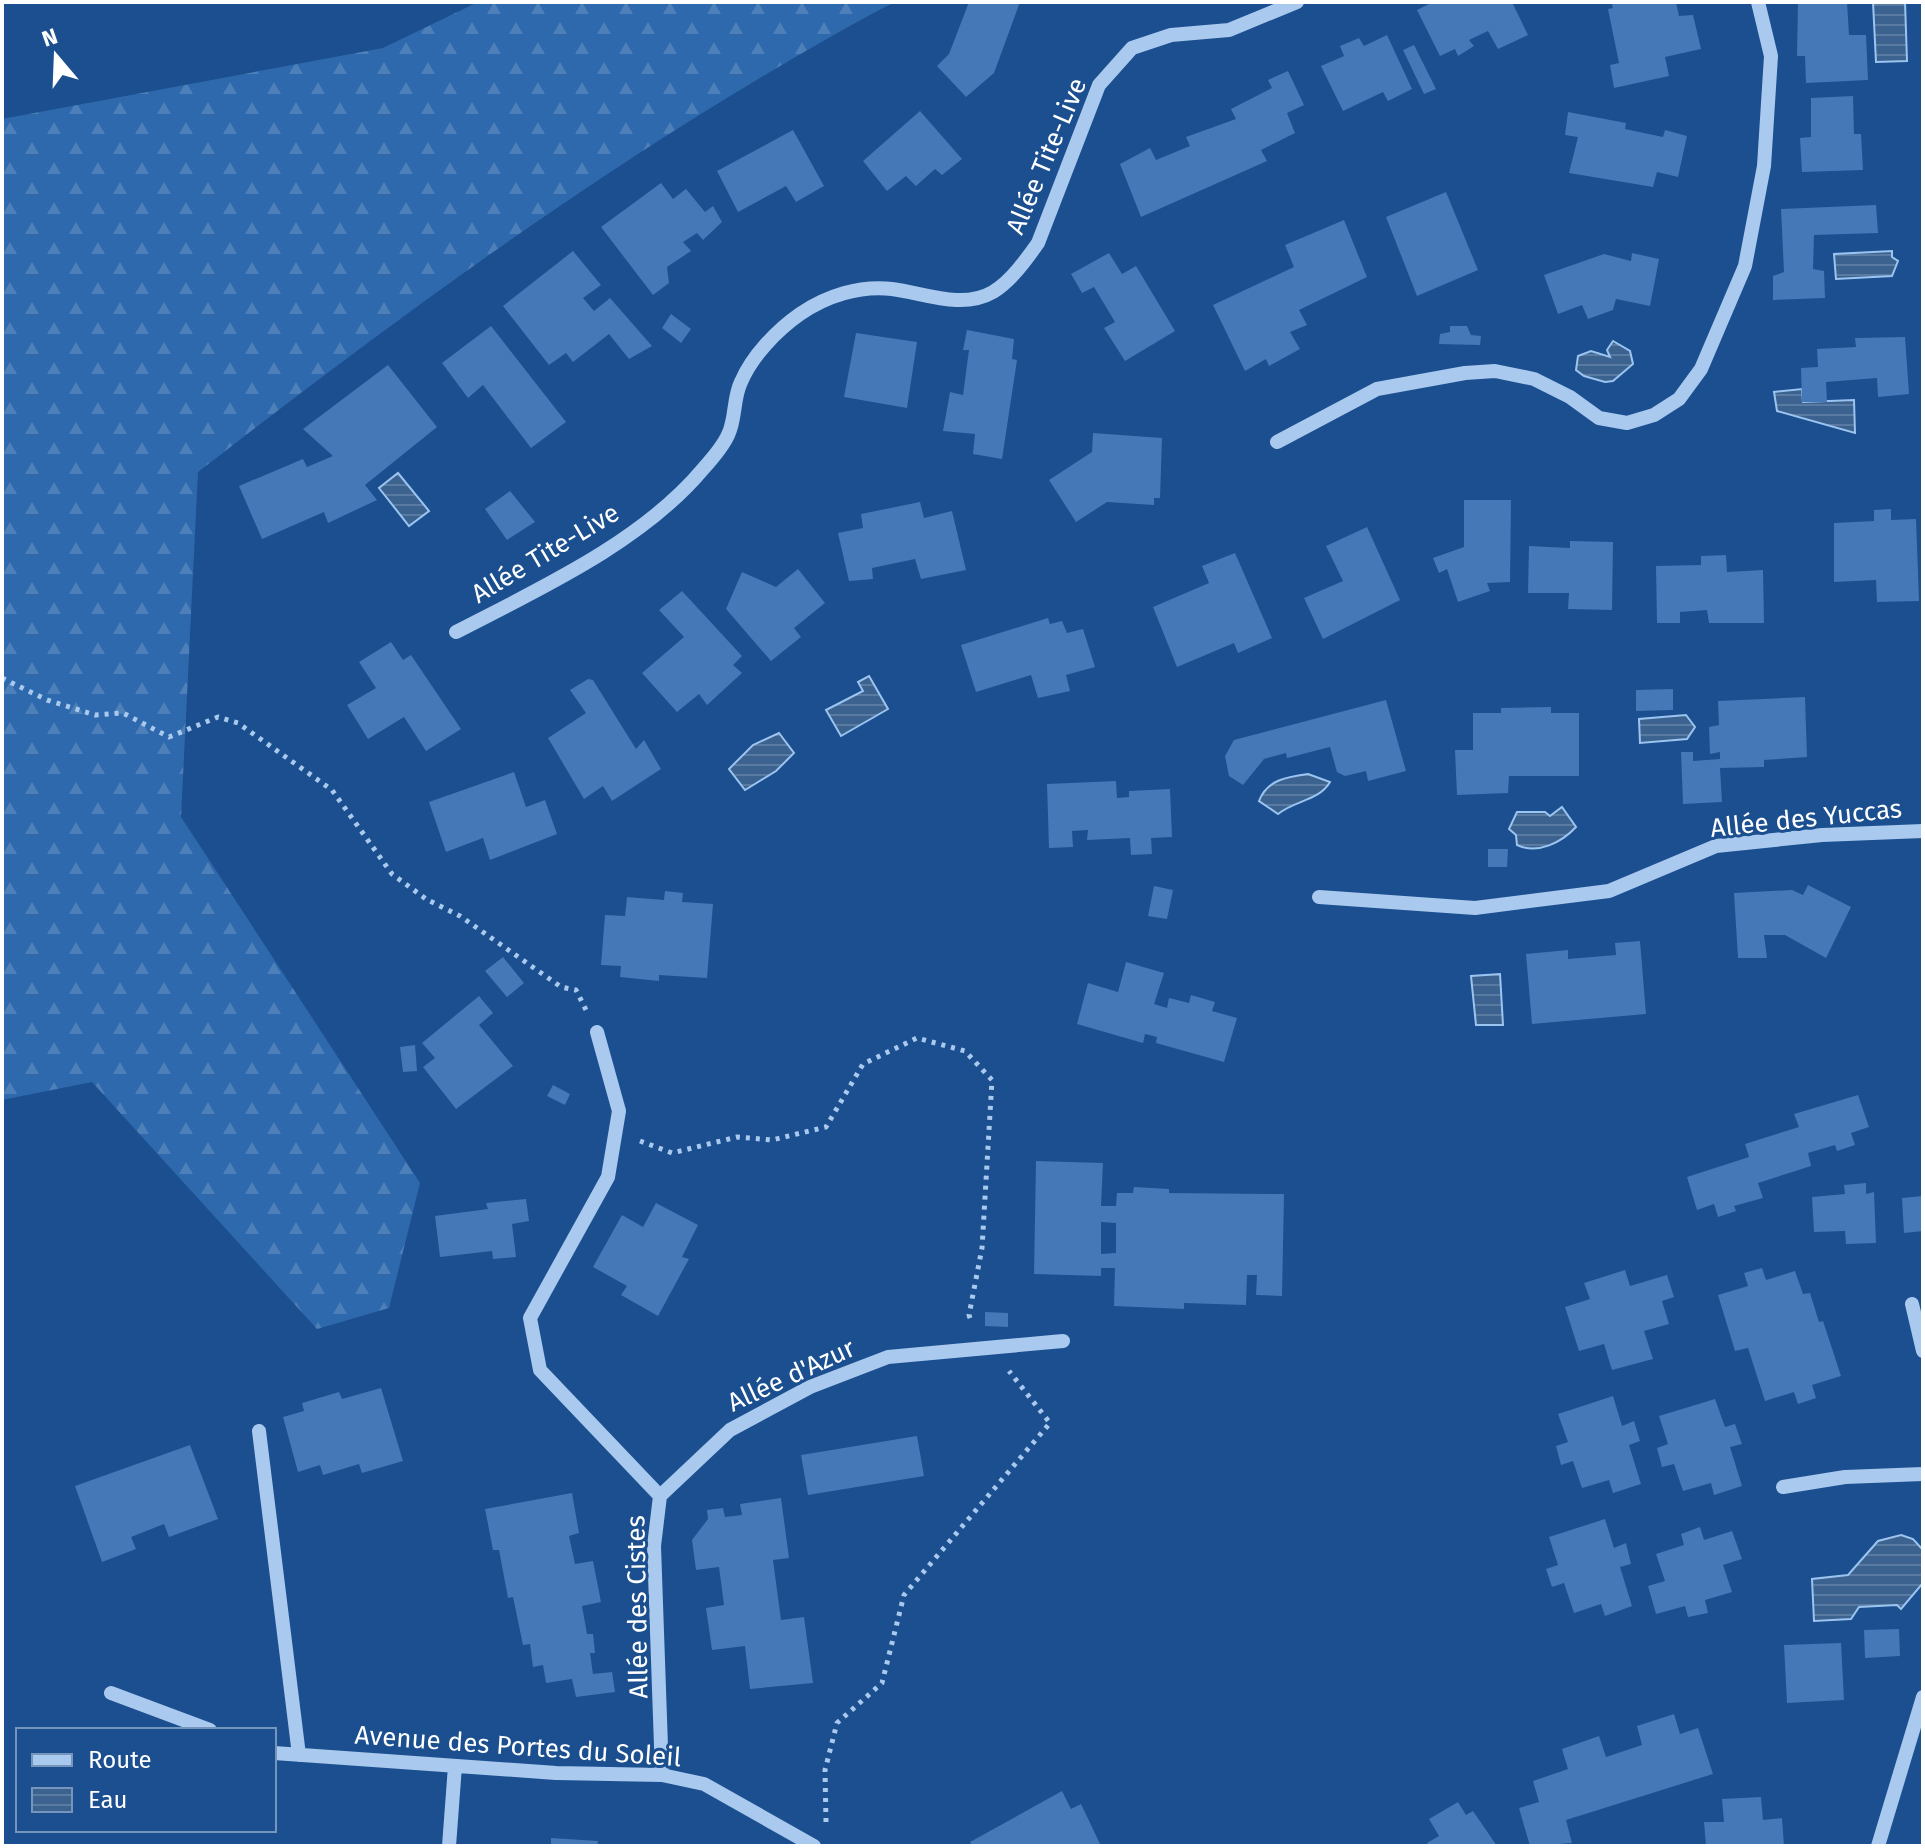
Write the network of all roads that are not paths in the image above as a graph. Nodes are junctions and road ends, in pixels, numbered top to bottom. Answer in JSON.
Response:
{"nodes":[{"id":1,"x":1297,"y":2,"type":"edge"},
{"id":2,"x":1758,"y":2,"type":"edge"},
{"id":3,"x":1277,"y":442,"type":"dead end"},
{"id":4,"x":456,"y":632,"type":"dead end"},
{"id":5,"x":1923,"y":831,"type":"edge"},
{"id":6,"x":1319,"y":897,"type":"dead end"},
{"id":7,"x":597,"y":1032,"type":"road end"},
{"id":8,"x":1912,"y":1304,"type":"dead end"},
{"id":9,"x":1063,"y":1341,"type":"dead end"},
{"id":10,"x":1923,"y":1351,"type":"edge"},
{"id":11,"x":259,"y":1431,"type":"dead end"},
{"id":12,"x":1923,"y":1474,"type":"edge"},
{"id":13,"x":1783,"y":1487,"type":"dead end"},
{"id":14,"x":660,"y":1496,"type":"junction"},
{"id":15,"x":111,"y":1693,"type":"dead end"},
{"id":16,"x":1923,"y":1697,"type":"edge"},
{"id":17,"x":205,"y":1728,"type":"edge"},
{"id":18,"x":276,"y":1753,"type":"edge"},
{"id":19,"x":299,"y":1755,"type":"junction"},
{"id":20,"x":455,"y":1766,"type":"junction"},
{"id":21,"x":662,"y":1775,"type":"junction"},
{"id":22,"x":449,"y":1846,"type":"edge"},
{"id":23,"x":814,"y":1846,"type":"edge"},
{"id":24,"x":1878,"y":1846,"type":"edge"}],
"edges":[{"from":1,"to":4,"type":"street","name":"Allée Tite-Live"},
{"from":2,"to":3,"type":"street"},
{"from":5,"to":6,"type":"street","name":"Allée des Yuccas"},
{"from":7,"to":14,"type":"street","name":"Allée des Cistes"},
{"from":8,"to":10,"type":"street"},
{"from":9,"to":14,"type":"street","name":"Allée d'Azur"},
{"from":11,"to":19,"type":"street"},
{"from":12,"to":13,"type":"street"},
{"from":14,"to":21,"type":"street","name":"Allée des Cistes"},
{"from":15,"to":17,"type":"street"},
{"from":16,"to":24,"type":"street"},
{"from":18,"to":19,"type":"street","name":"Avenue des Portes du Soleil"},
{"from":19,"to":20,"type":"street","name":"Avenue des Portes du Soleil"},
{"from":20,"to":21,"type":"street","name":"Avenue des Portes du Soleil"},
{"from":20,"to":22,"type":"street"},
{"from":21,"to":23,"type":"street","name":"Avenue des Portes du Soleil"}]}
